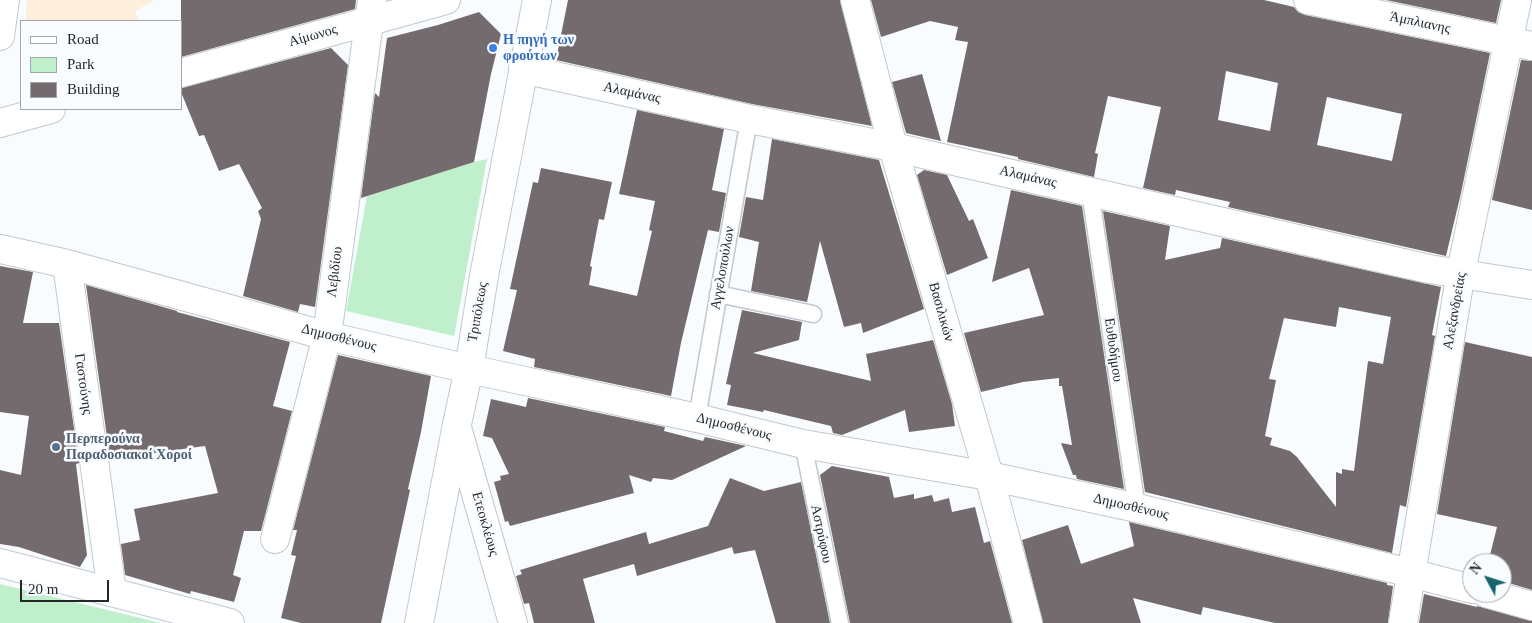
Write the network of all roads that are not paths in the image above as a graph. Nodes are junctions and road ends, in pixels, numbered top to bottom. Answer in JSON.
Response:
{"nodes":[{"id":1,"x":5,"y":0,"type":"edge"},
{"id":2,"x":446,"y":0,"type":"edge"},
{"id":3,"x":536,"y":0,"type":"edge"},
{"id":4,"x":855,"y":0,"type":"edge"},
{"id":5,"x":1308,"y":0,"type":"edge"},
{"id":6,"x":1517,"y":0,"type":"edge"},
{"id":7,"x":370,"y":10,"type":"edge"},
{"id":8,"x":0,"y":36,"type":"edge"},
{"id":9,"x":1520,"y":44,"type":"edge"},
{"id":10,"x":524,"y":69,"type":"junction"},
{"id":11,"x":182,"y":73,"type":"edge"},
{"id":12,"x":47,"y":110,"type":"edge"},
{"id":13,"x":749,"y":119,"type":"junction"},
{"id":14,"x":0,"y":123,"type":"edge"},
{"id":15,"x":893,"y":147,"type":"junction"},
{"id":16,"x":1090,"y":191,"type":"junction"},
{"id":17,"x":0,"y":249,"type":"edge"},
{"id":18,"x":67,"y":264,"type":"junction"},
{"id":19,"x":1461,"y":272,"type":"junction"},
{"id":20,"x":1532,"y":284,"type":"edge"},
{"id":21,"x":718,"y":294,"type":"junction"},
{"id":22,"x":813,"y":314,"type":"dead end"},
{"id":23,"x":327,"y":336,"type":"junction"},
{"id":24,"x":469,"y":369,"type":"junction"},
{"id":25,"x":697,"y":418,"type":"junction"},
{"id":26,"x":456,"y":424,"type":"junction"},
{"id":27,"x":803,"y":444,"type":"junction"},
{"id":28,"x":989,"y":476,"type":"junction"},
{"id":29,"x":1137,"y":508,"type":"junction"},
{"id":30,"x":275,"y":538,"type":"dead end"},
{"id":31,"x":0,"y":563,"type":"edge"},
{"id":32,"x":1411,"y":573,"type":"junction"},
{"id":33,"x":1462,"y":586,"type":"edge"},
{"id":34,"x":112,"y":592,"type":"junction"},
{"id":35,"x":1512,"y":600,"type":"edge"},
{"id":36,"x":1532,"y":606,"type":"edge"},
{"id":37,"x":230,"y":623,"type":"edge"},
{"id":38,"x":419,"y":623,"type":"edge"},
{"id":39,"x":513,"y":623,"type":"edge"},
{"id":40,"x":840,"y":623,"type":"edge"},
{"id":41,"x":1028,"y":623,"type":"edge"},
{"id":42,"x":1403,"y":623,"type":"edge"}],
"edges":[{"from":1,"to":8,"type":"street"},
{"from":2,"to":7,"type":"street","name":"Αίμωνος"},
{"from":3,"to":10,"type":"street","name":"Τριπόλεως"},
{"from":4,"to":15,"type":"street","name":"Βασιλικών"},
{"from":5,"to":9,"type":"street","name":"Άμπλιανης"},
{"from":6,"to":9,"type":"street","name":"Αλεξανδρείας"},
{"from":7,"to":11,"type":"street","name":"Αίμωνος"},
{"from":7,"to":23,"type":"street","name":"Λεβιδίου"},
{"from":9,"to":19,"type":"street","name":"Αλεξανδρείας"},
{"from":10,"to":13,"type":"street","name":"Αλαμάνας"},
{"from":10,"to":24,"type":"street","name":"Τριπόλεως"},
{"from":12,"to":14,"type":"street"},
{"from":13,"to":15,"type":"street","name":"Αλαμάνας"},
{"from":13,"to":21,"type":"lane","name":"Αγγελοπούλων"},
{"from":15,"to":16,"type":"street","name":"Αλαμάνας"},
{"from":15,"to":28,"type":"street","name":"Βασιλικών"},
{"from":16,"to":19,"type":"street","name":"Αλαμάνας"},
{"from":16,"to":29,"type":"lane","name":"Ευθυδήμου"},
{"from":17,"to":18,"type":"street","name":"Δημοσθένους"},
{"from":18,"to":23,"type":"street","name":"Δημοσθένους"},
{"from":18,"to":34,"type":"street","name":"Γαστούνης"},
{"from":19,"to":20,"type":"street","name":"Αλαμάνας"},
{"from":19,"to":32,"type":"street","name":"Αλεξανδρείας"},
{"from":21,"to":22,"type":"lane"},
{"from":21,"to":25,"type":"lane","name":"Αγγελοπούλων"},
{"from":23,"to":24,"type":"street","name":"Δημοσθένους"},
{"from":23,"to":30,"type":"street","name":"Λεβιδίου"},
{"from":24,"to":25,"type":"street","name":"Δημοσθένους"},
{"from":24,"to":26,"type":"street","name":"Τριπόλεως"},
{"from":25,"to":27,"type":"street","name":"Δημοσθένους"},
{"from":26,"to":38,"type":"street","name":"Τριπόλεως"},
{"from":26,"to":39,"type":"street","name":"Ετεοκλέους"},
{"from":27,"to":28,"type":"street","name":"Δημοσθένους"},
{"from":27,"to":40,"type":"lane","name":"Αστρύφου"},
{"from":28,"to":29,"type":"street","name":"Δημοσθένους"},
{"from":28,"to":41,"type":"street","name":"Βασιλικών"},
{"from":29,"to":32,"type":"street","name":"Δημοσθένους"},
{"from":31,"to":34,"type":"street"},
{"from":32,"to":33,"type":"street","name":"Δημοσθένους"},
{"from":32,"to":42,"type":"street","name":"Αλεξανδρείας"},
{"from":34,"to":37,"type":"street"},
{"from":35,"to":36,"type":"street"}]}
